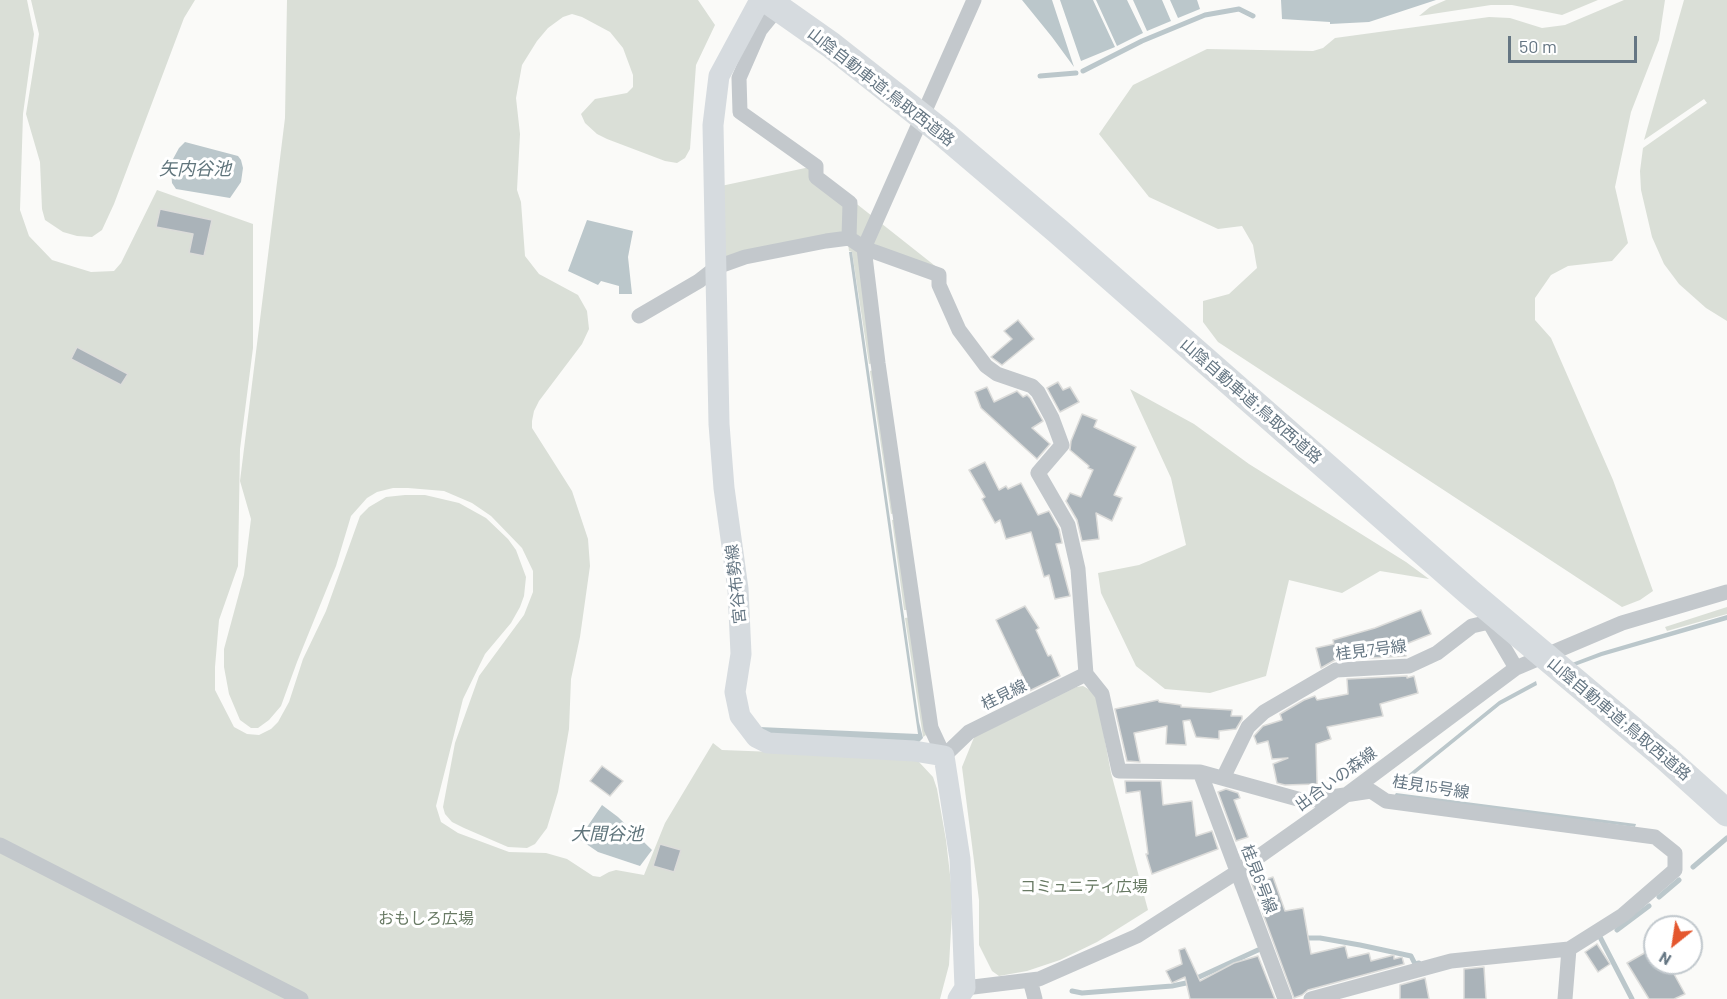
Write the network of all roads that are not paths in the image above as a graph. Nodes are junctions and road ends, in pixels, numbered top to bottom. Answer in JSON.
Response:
{"nodes":[{"id":1,"x":760,"y":0,"type":"edge"},
{"id":2,"x":767,"y":0,"type":"edge"},
{"id":3,"x":786,"y":0,"type":"edge"},
{"id":4,"x":974,"y":0,"type":"edge"},
{"id":5,"x":1063,"y":228,"type":"junction"},
{"id":6,"x":849,"y":238,"type":"junction"},
{"id":7,"x":864,"y":248,"type":"junction"},
{"id":8,"x":717,"y":267,"type":"junction"},
{"id":9,"x":639,"y":316,"type":"dead end"},
{"id":10,"x":1472,"y":588,"type":"junction"},
{"id":11,"x":1727,"y":592,"type":"edge"},
{"id":12,"x":1516,"y":668,"type":"junction"},
{"id":13,"x":1086,"y":674,"type":"junction"},
{"id":14,"x":944,"y":756,"type":"junction"},
{"id":15,"x":1200,"y":772,"type":"junction"},
{"id":16,"x":1223,"y":778,"type":"junction"},
{"id":17,"x":1346,"y":795,"type":"junction"},
{"id":18,"x":1727,"y":802,"type":"edge"},
{"id":19,"x":1727,"y":813,"type":"edge"},
{"id":20,"x":0,"y":845,"type":"edge"},
{"id":21,"x":1237,"y":872,"type":"junction"},
{"id":22,"x":1569,"y":950,"type":"junction"},
{"id":23,"x":1030,"y":980,"type":"junction"},
{"id":24,"x":961,"y":994,"type":"edge"},
{"id":25,"x":301,"y":999,"type":"edge"},
{"id":26,"x":1035,"y":999,"type":"edge"},
{"id":27,"x":1286,"y":999,"type":"edge"},
{"id":28,"x":1311,"y":999,"type":"edge"},
{"id":29,"x":1565,"y":999,"type":"edge"}],
"edges":[{"from":1,"to":8,"type":"street","name":"宮谷布勢線"},
{"from":2,"to":5,"type":"highway","name":"山陰自動車道;鳥取西道路"},
{"from":3,"to":5,"type":"highway","name":"山陰自動車道;鳥取西道路"},
{"from":3,"to":6,"type":"street"},
{"from":4,"to":7,"type":"street"},
{"from":5,"to":10,"type":"highway","name":"山陰自動車道;鳥取西道路"},
{"from":6,"to":7,"type":"street"},
{"from":6,"to":8,"type":"street"},
{"from":7,"to":13,"type":"street"},
{"from":7,"to":14,"type":"street"},
{"from":8,"to":9,"type":"street"},
{"from":8,"to":14,"type":"street","name":"宮谷布勢線"},
{"from":10,"to":18,"type":"highway","name":"山陰自動車道;鳥取西道路"},
{"from":10,"to":19,"type":"highway","name":"山陰自動車道;鳥取西道路"},
{"from":11,"to":12,"type":"street","name":"出合いの森線"},
{"from":12,"to":16,"type":"street","name":"桂見7号線"},
{"from":12,"to":17,"type":"street","name":"出合いの森線"},
{"from":13,"to":14,"type":"street","name":"桂見線"},
{"from":13,"to":15,"type":"street","name":"桂見15号線"},
{"from":14,"to":24,"type":"street"},
{"from":15,"to":16,"type":"street","name":"桂見15号線"},
{"from":15,"to":21,"type":"street","name":"桂見6号線"},
{"from":16,"to":17,"type":"street","name":"桂見15号線"},
{"from":17,"to":21,"type":"street","name":"出合いの森線"},
{"from":17,"to":22,"type":"street","name":"桂見15号線"},
{"from":20,"to":25,"type":"street"},
{"from":21,"to":23,"type":"street","name":"出合いの森線"},
{"from":21,"to":27,"type":"street","name":"桂見6号線"},
{"from":22,"to":28,"type":"street","name":"桂見15号線"},
{"from":22,"to":29,"type":"street"},
{"from":23,"to":24,"type":"street","name":"出合いの森線"},
{"from":23,"to":26,"type":"street"}]}
